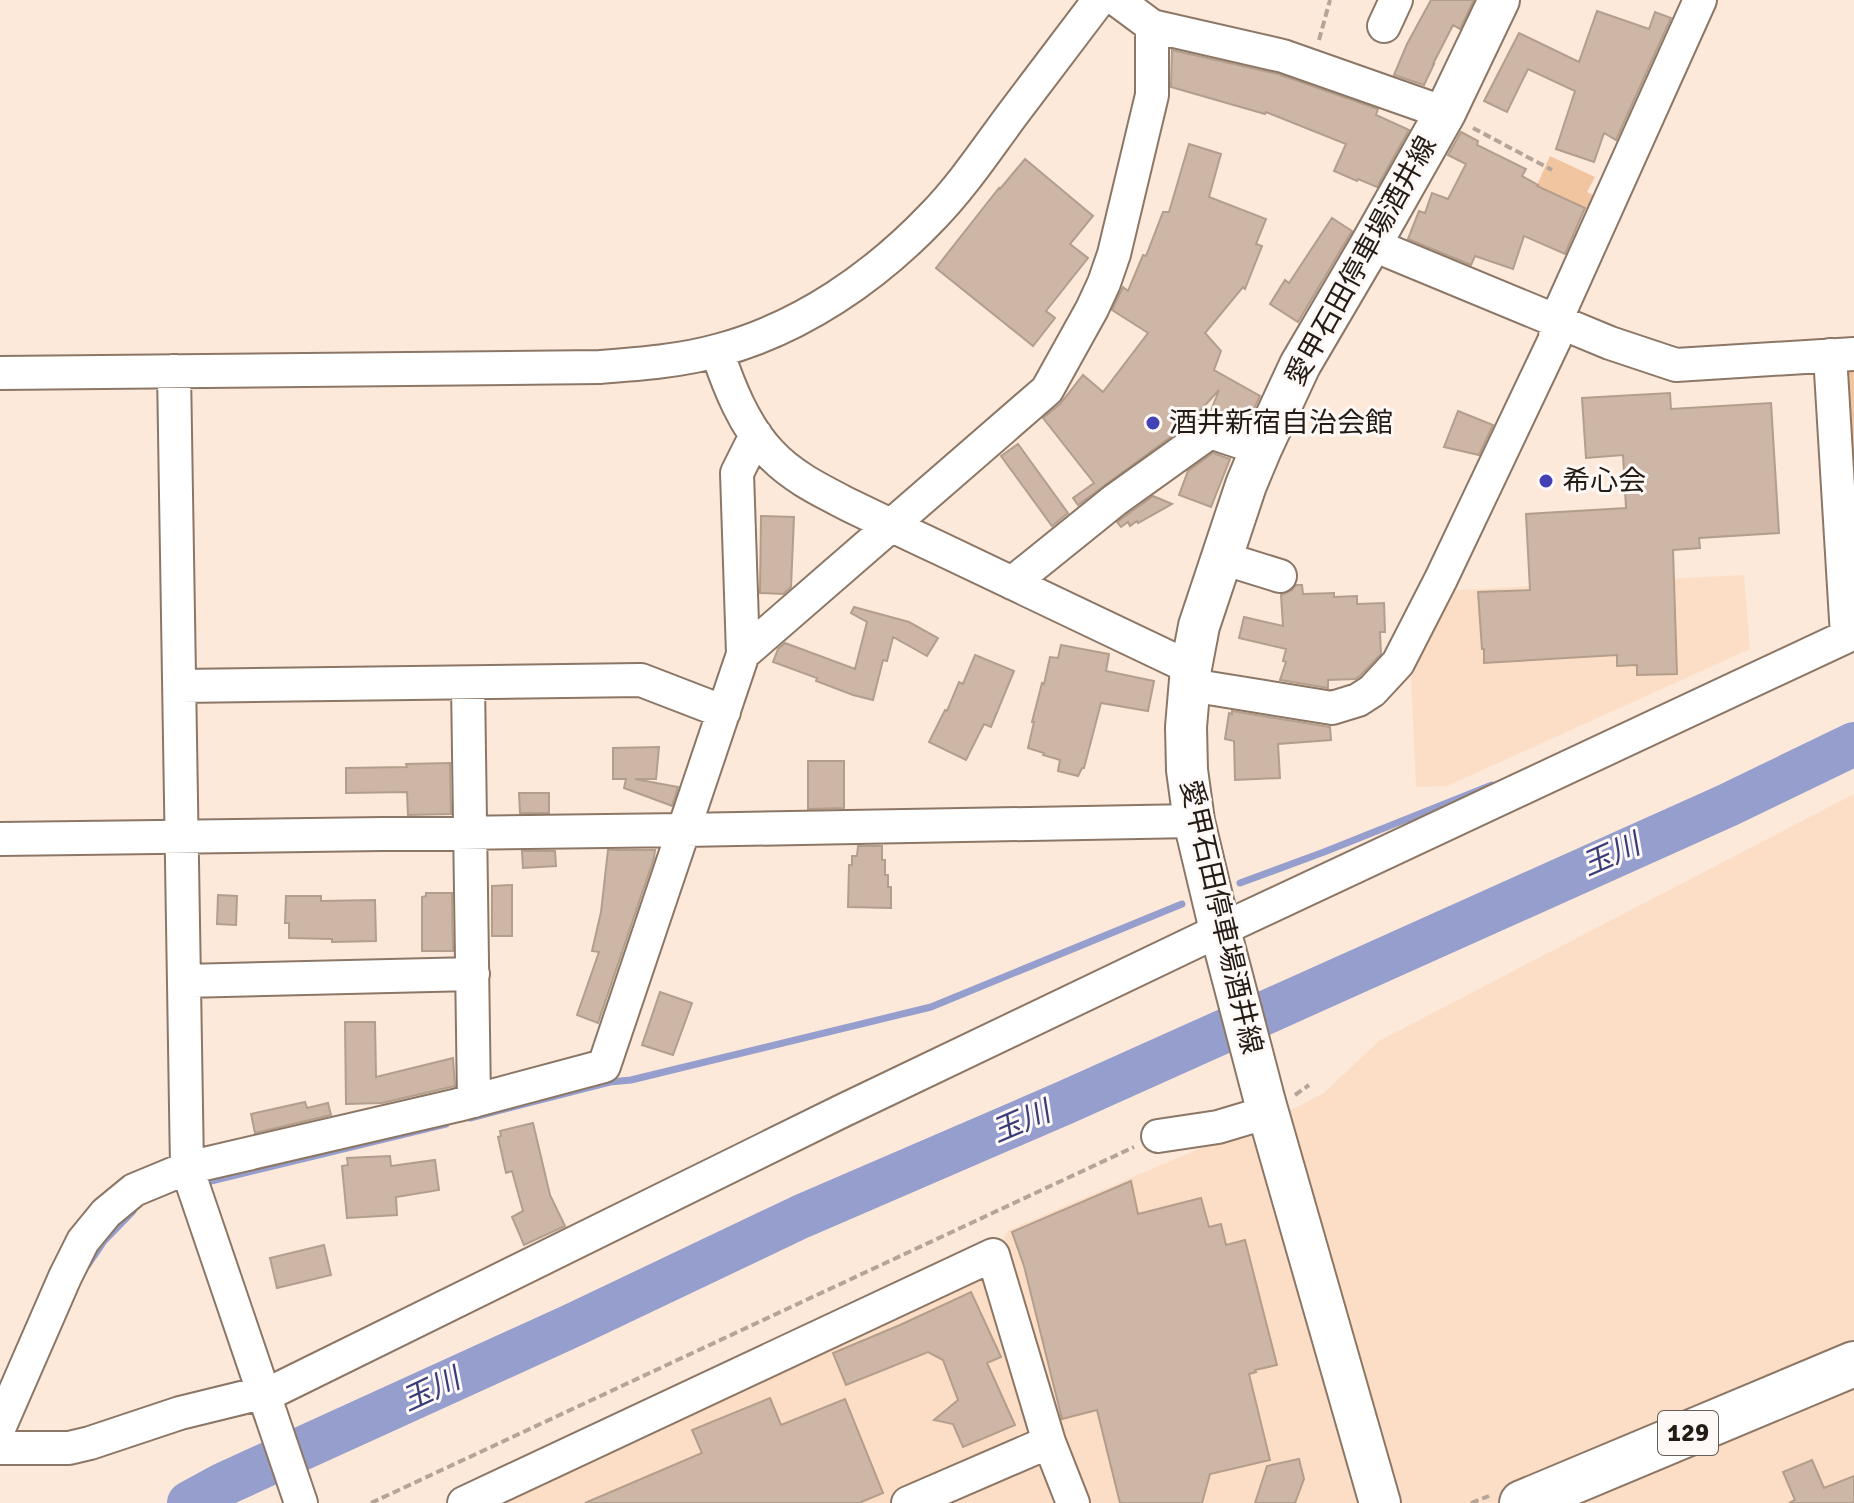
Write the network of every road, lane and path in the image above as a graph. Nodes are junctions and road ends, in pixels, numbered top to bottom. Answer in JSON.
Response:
{"nodes":[{"id":1,"x":1099,"y":0,"type":"edge"},
{"id":2,"x":1117,"y":0,"type":"edge"},
{"id":3,"x":1330,"y":0,"type":"edge"},
{"id":4,"x":1499,"y":0,"type":"edge"},
{"id":5,"x":1700,"y":0,"type":"edge"},
{"id":6,"x":1152,"y":26,"type":"junction"},
{"id":7,"x":1312,"y":66,"type":"junction"},
{"id":8,"x":1445,"y":113,"type":"junction"},
{"id":9,"x":1552,"y":170,"type":"dead end"},
{"id":10,"x":1371,"y":244,"type":"junction"},
{"id":11,"x":1556,"y":320,"type":"junction"},
{"id":12,"x":717,"y":351,"type":"junction"},
{"id":13,"x":1842,"y":355,"type":"edge"},
{"id":14,"x":174,"y":371,"type":"junction"},
{"id":15,"x":0,"y":373,"type":"edge"},
{"id":16,"x":756,"y":435,"type":"junction"},
{"id":17,"x":1261,"y":449,"type":"junction"},
{"id":18,"x":891,"y":526,"type":"junction"},
{"id":19,"x":1222,"y":558,"type":"junction"},
{"id":20,"x":1280,"y":576,"type":"dead end"},
{"id":21,"x":1012,"y":583,"type":"junction"},
{"id":22,"x":1851,"y":635,"type":"edge"},
{"id":23,"x":743,"y":654,"type":"junction"},
{"id":24,"x":1190,"y":677,"type":"junction"},
{"id":25,"x":468,"y":683,"type":"junction"},
{"id":26,"x":180,"y":686,"type":"junction"},
{"id":27,"x":724,"y":712,"type":"junction"},
{"id":28,"x":1194,"y":821,"type":"junction"},
{"id":29,"x":684,"y":830,"type":"junction"},
{"id":30,"x":472,"y":833,"type":"junction"},
{"id":31,"x":182,"y":835,"type":"junction"},
{"id":32,"x":0,"y":839,"type":"edge"},
{"id":33,"x":1224,"y":946,"type":"junction"},
{"id":34,"x":473,"y":974,"type":"junction"},
{"id":35,"x":184,"y":981,"type":"junction"},
{"id":36,"x":474,"y":1101,"type":"junction"},
{"id":37,"x":1267,"y":1107,"type":"junction"},
{"id":38,"x":1158,"y":1136,"type":"joint"},
{"id":39,"x":187,"y":1168,"type":"junction"},
{"id":40,"x":1854,"y":1364,"type":"edge"},
{"id":41,"x":1854,"y":1397,"type":"edge"},
{"id":42,"x":265,"y":1400,"type":"junction"},
{"id":43,"x":4,"y":1442,"type":"edge"},
{"id":44,"x":1049,"y":1442,"type":"junction"},
{"id":45,"x":301,"y":1503,"type":"edge"},
{"id":46,"x":371,"y":1503,"type":"edge"},
{"id":47,"x":464,"y":1503,"type":"edge"},
{"id":48,"x":908,"y":1503,"type":"edge"},
{"id":49,"x":1073,"y":1503,"type":"edge"},
{"id":50,"x":1380,"y":1503,"type":"edge"},
{"id":51,"x":1522,"y":1503,"type":"edge"},
{"id":52,"x":1599,"y":1503,"type":"edge"}],
"edges":[{"from":1,"to":12,"type":"street"},
{"from":2,"to":6,"type":"street"},
{"from":3,"to":7,"type":"path"},
{"from":4,"to":8,"type":"main road","name":"愛甲石田停車場酒井線"},
{"from":5,"to":11,"type":"street"},
{"from":6,"to":7,"type":"street"},
{"from":6,"to":18,"type":"street"},
{"from":7,"to":8,"type":"street"},
{"from":8,"to":9,"type":"path"},
{"from":8,"to":10,"type":"main road","name":"愛甲石田停車場酒井線"},
{"from":10,"to":11,"type":"street"},
{"from":10,"to":17,"type":"main road","name":"愛甲石田停車場酒井線"},
{"from":11,"to":13,"type":"street"},
{"from":11,"to":24,"type":"street"},
{"from":12,"to":14,"type":"street"},
{"from":12,"to":16,"type":"street"},
{"from":13,"to":22,"type":"street"},
{"from":14,"to":15,"type":"street"},
{"from":14,"to":26,"type":"street"},
{"from":16,"to":18,"type":"street"},
{"from":16,"to":23,"type":"street"},
{"from":17,"to":19,"type":"main road","name":"愛甲石田停車場酒井線"},
{"from":17,"to":21,"type":"street"},
{"from":18,"to":21,"type":"street"},
{"from":18,"to":23,"type":"street"},
{"from":19,"to":20,"type":"street"},
{"from":19,"to":24,"type":"main road","name":"愛甲石田停車場酒井線"},
{"from":21,"to":24,"type":"street"},
{"from":22,"to":33,"type":"street"},
{"from":23,"to":27,"type":"street"},
{"from":24,"to":28,"type":"main road","name":"愛甲石田停車場酒井線"},
{"from":25,"to":26,"type":"street"},
{"from":25,"to":27,"type":"street"},
{"from":25,"to":30,"type":"street"},
{"from":26,"to":31,"type":"street"},
{"from":27,"to":29,"type":"street"},
{"from":28,"to":29,"type":"street"},
{"from":28,"to":33,"type":"main road","name":"愛甲石田停車場酒井線"},
{"from":29,"to":30,"type":"street"},
{"from":29,"to":36,"type":"street"},
{"from":30,"to":31,"type":"street"},
{"from":30,"to":34,"type":"street"},
{"from":31,"to":32,"type":"street"},
{"from":31,"to":35,"type":"street"},
{"from":33,"to":37,"type":"main road","name":"愛甲石田停車場酒井線"},
{"from":33,"to":42,"type":"street"},
{"from":34,"to":35,"type":"street"},
{"from":34,"to":36,"type":"street"},
{"from":35,"to":39,"type":"street"},
{"from":36,"to":39,"type":"street"},
{"from":37,"to":38,"type":"street"},
{"from":37,"to":50,"type":"main road","name":"愛甲石田停車場酒井線"},
{"from":38,"to":46,"type":"path"},
{"from":39,"to":42,"type":"street"},
{"from":39,"to":43,"type":"street"},
{"from":40,"to":51,"type":"highway","number":"129"},
{"from":41,"to":52,"type":"highway","number":"129"},
{"from":42,"to":43,"type":"street"},
{"from":42,"to":45,"type":"street"},
{"from":44,"to":47,"type":"street"},
{"from":44,"to":48,"type":"street"},
{"from":44,"to":49,"type":"street"}]}
